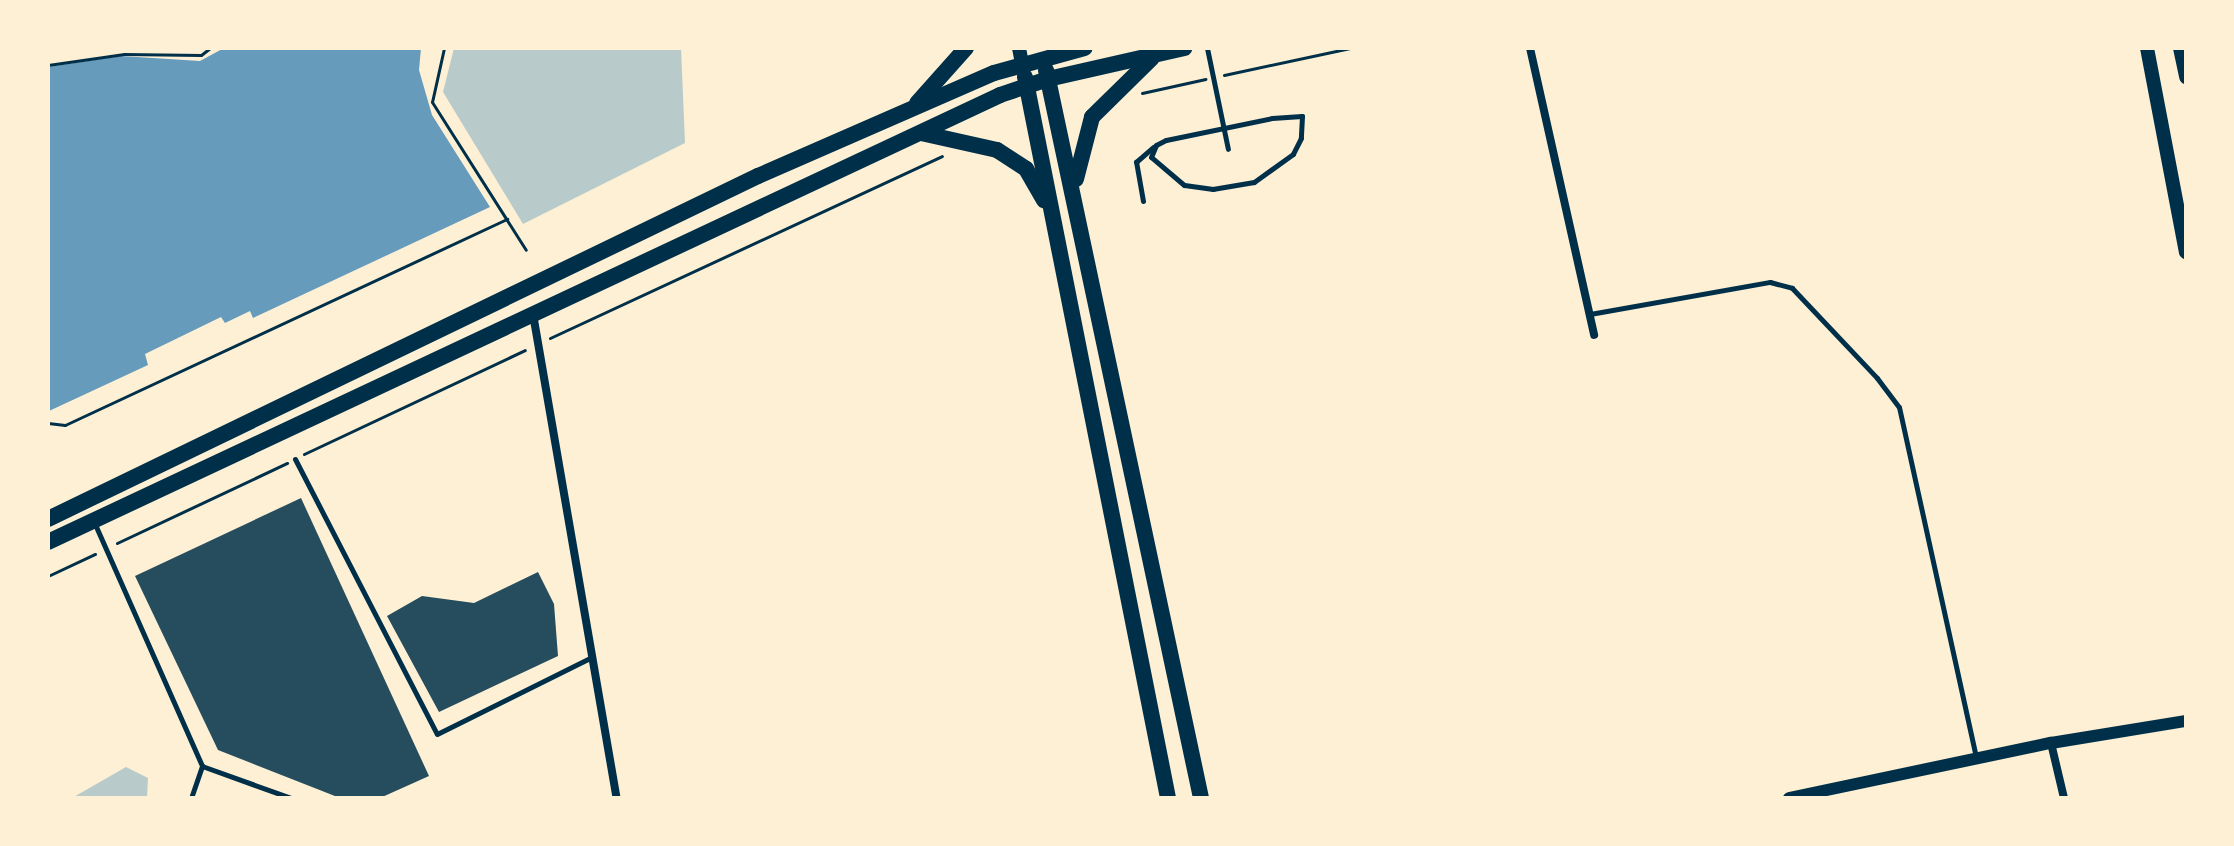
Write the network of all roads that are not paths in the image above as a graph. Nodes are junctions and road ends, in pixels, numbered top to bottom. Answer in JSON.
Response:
{"nodes":[{"id":1,"x":966,"y":48,"type":"edge"},
{"id":2,"x":1085,"y":48,"type":"edge"},
{"id":3,"x":1185,"y":48,"type":"edge"},
{"id":4,"x":1207,"y":48,"type":"edge"},
{"id":5,"x":1530,"y":48,"type":"edge"},
{"id":6,"x":2147,"y":48,"type":"edge"},
{"id":7,"x":2180,"y":48,"type":"edge"},
{"id":8,"x":1043,"y":52,"type":"edge"},
{"id":9,"x":1157,"y":54,"type":"junction"},
{"id":10,"x":1020,"y":56,"type":"edge"},
{"id":11,"x":2186,"y":77,"type":"edge"},
{"id":12,"x":1048,"y":79,"type":"junction"},
{"id":13,"x":1027,"y":86,"type":"junction"},
{"id":14,"x":909,"y":110,"type":"junction"},
{"id":15,"x":1223,"y":128,"type":"junction"},
{"id":16,"x":919,"y":133,"type":"junction"},
{"id":17,"x":1156,"y":145,"type":"junction"},
{"id":18,"x":1228,"y":149,"type":"dead end"},
{"id":19,"x":1074,"y":188,"type":"junction"},
{"id":20,"x":1143,"y":201,"type":"dead end"},
{"id":21,"x":1051,"y":213,"type":"junction"},
{"id":22,"x":2186,"y":252,"type":"edge"},
{"id":23,"x":533,"y":313,"type":"junction"},
{"id":24,"x":1589,"y":314,"type":"junction"},
{"id":25,"x":1594,"y":335,"type":"dead end"},
{"id":26,"x":295,"y":459,"type":"road end"},
{"id":27,"x":48,"y":519,"type":"edge"},
{"id":28,"x":93,"y":521,"type":"junction"},
{"id":29,"x":48,"y":542,"type":"edge"},
{"id":30,"x":592,"y":657,"type":"junction"},
{"id":31,"x":2186,"y":721,"type":"edge"},
{"id":32,"x":2051,"y":743,"type":"junction"},
{"id":33,"x":1976,"y":758,"type":"junction"},
{"id":34,"x":202,"y":766,"type":"junction"},
{"id":35,"x":191,"y":798,"type":"edge"},
{"id":36,"x":291,"y":798,"type":"edge"},
{"id":37,"x":617,"y":798,"type":"edge"},
{"id":38,"x":1168,"y":798,"type":"edge"},
{"id":39,"x":1201,"y":798,"type":"edge"},
{"id":40,"x":1789,"y":798,"type":"edge"},
{"id":41,"x":2064,"y":798,"type":"edge"}],
"edges":[{"from":1,"to":14,"type":"main road"},
{"from":2,"to":8,"type":"main road"},
{"from":3,"to":9,"type":"main road"},
{"from":4,"to":15,"type":"lane"},
{"from":5,"to":24,"type":"street"},
{"from":6,"to":22,"type":"main road"},
{"from":7,"to":11,"type":"main road"},
{"from":8,"to":10,"type":"main road"},
{"from":8,"to":12,"type":"main road"},
{"from":9,"to":12,"type":"main road"},
{"from":9,"to":19,"type":"main road"},
{"from":10,"to":13,"type":"main road"},
{"from":10,"to":14,"type":"main road"},
{"from":12,"to":13,"type":"main road"},
{"from":12,"to":19,"type":"main road"},
{"from":13,"to":16,"type":"main road"},
{"from":13,"to":21,"type":"main road"},
{"from":14,"to":27,"type":"main road"},
{"from":15,"to":17,"type":"lane"},
{"from":15,"to":17,"type":"lane"},
{"from":15,"to":18,"type":"lane"},
{"from":16,"to":21,"type":"main road"},
{"from":16,"to":23,"type":"main road"},
{"from":17,"to":20,"type":"lane"},
{"from":19,"to":39,"type":"main road"},
{"from":21,"to":38,"type":"main road"},
{"from":23,"to":28,"type":"main road"},
{"from":23,"to":30,"type":"street"},
{"from":24,"to":25,"type":"street"},
{"from":24,"to":33,"type":"lane"},
{"from":26,"to":30,"type":"lane"},
{"from":28,"to":29,"type":"main road"},
{"from":28,"to":34,"type":"lane"},
{"from":30,"to":37,"type":"street"},
{"from":31,"to":32,"type":"street"},
{"from":32,"to":33,"type":"street"},
{"from":32,"to":41,"type":"street"},
{"from":33,"to":40,"type":"street"},
{"from":34,"to":35,"type":"lane"},
{"from":34,"to":36,"type":"lane"}]}
